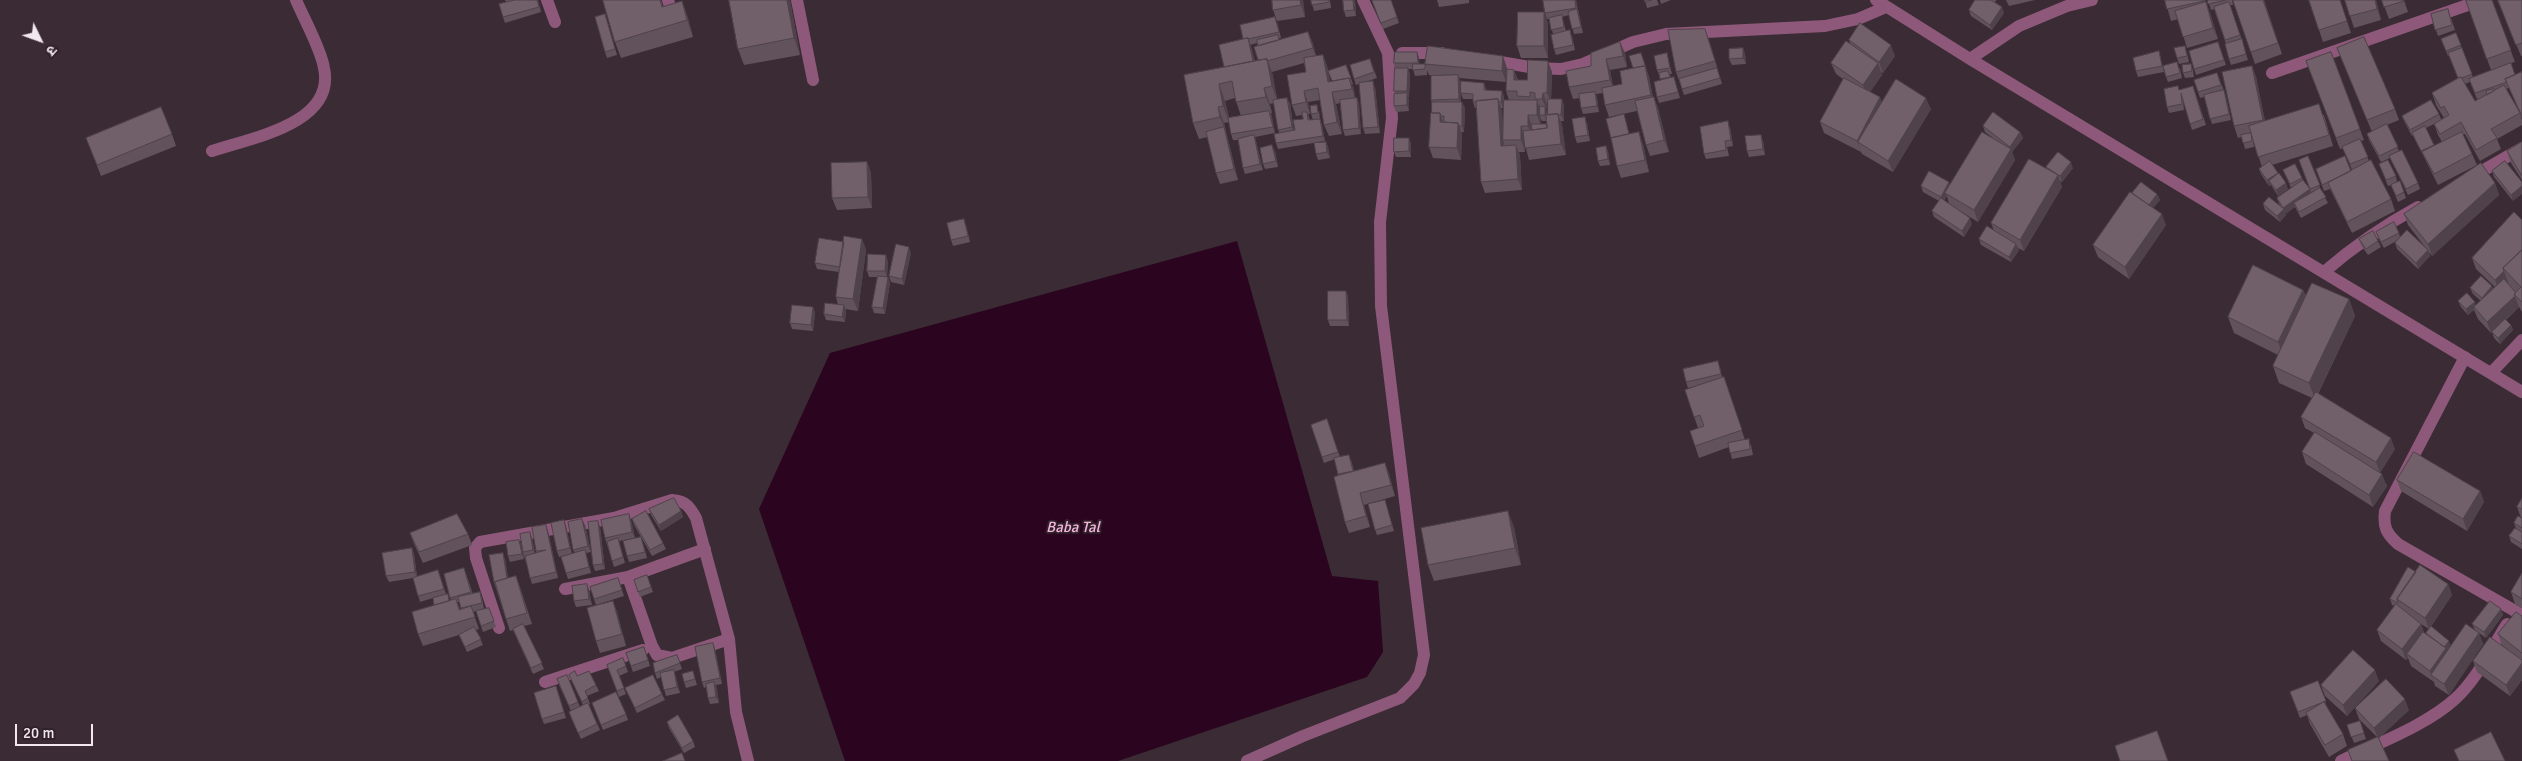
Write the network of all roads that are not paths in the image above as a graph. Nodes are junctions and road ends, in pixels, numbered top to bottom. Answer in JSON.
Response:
{"nodes":[{"id":1,"x":296,"y":0,"type":"edge"},
{"id":2,"x":547,"y":0,"type":"edge"},
{"id":3,"x":668,"y":0,"type":"edge"},
{"id":4,"x":797,"y":0,"type":"edge"},
{"id":5,"x":1363,"y":0,"type":"edge"},
{"id":6,"x":2092,"y":0,"type":"edge"},
{"id":7,"x":2482,"y":0,"type":"edge"},
{"id":8,"x":1881,"y":3,"type":"edge"},
{"id":9,"x":673,"y":15,"type":"edge"},
{"id":10,"x":555,"y":22,"type":"dead end"},
{"id":11,"x":1388,"y":53,"type":"junction"},
{"id":12,"x":1457,"y":56,"type":"edge"},
{"id":13,"x":1476,"y":58,"type":"edge"},
{"id":14,"x":1970,"y":60,"type":"junction"},
{"id":15,"x":2272,"y":73,"type":"dead end"},
{"id":16,"x":813,"y":80,"type":"dead end"},
{"id":17,"x":2522,"y":148,"type":"edge"},
{"id":18,"x":212,"y":151,"type":"dead end"},
{"id":19,"x":2457,"y":185,"type":"edge"},
{"id":20,"x":2432,"y":199,"type":"edge"},
{"id":21,"x":2324,"y":272,"type":"junction"},
{"id":22,"x":2522,"y":340,"type":"edge"},
{"id":23,"x":2465,"y":357,"type":"junction"},
{"id":24,"x":2491,"y":373,"type":"junction"},
{"id":25,"x":2522,"y":392,"type":"edge"},
{"id":26,"x":704,"y":549,"type":"junction"},
{"id":27,"x":628,"y":576,"type":"junction"},
{"id":28,"x":565,"y":589,"type":"dead end"},
{"id":29,"x":2519,"y":614,"type":"edge"},
{"id":30,"x":499,"y":628,"type":"dead end"},
{"id":31,"x":729,"y":639,"type":"junction"},
{"id":32,"x":652,"y":646,"type":"junction"},
{"id":33,"x":545,"y":682,"type":"dead end"},
{"id":34,"x":748,"y":761,"type":"edge"},
{"id":35,"x":1247,"y":761,"type":"edge"},
{"id":36,"x":2341,"y":761,"type":"edge"}],
"edges":[{"from":1,"to":18,"type":"street"},
{"from":2,"to":10,"type":"street"},
{"from":3,"to":9,"type":"street"},
{"from":4,"to":16,"type":"street"},
{"from":5,"to":11,"type":"street"},
{"from":6,"to":14,"type":"street"},
{"from":7,"to":15,"type":"street"},
{"from":8,"to":13,"type":"street"},
{"from":8,"to":14,"type":"street"},
{"from":11,"to":12,"type":"street"},
{"from":11,"to":35,"type":"street"},
{"from":14,"to":21,"type":"street"},
{"from":17,"to":19,"type":"street"},
{"from":20,"to":21,"type":"street"},
{"from":21,"to":23,"type":"street"},
{"from":22,"to":24,"type":"street"},
{"from":23,"to":24,"type":"street"},
{"from":23,"to":29,"type":"street"},
{"from":24,"to":25,"type":"street"},
{"from":26,"to":27,"type":"street"},
{"from":26,"to":30,"type":"street"},
{"from":26,"to":31,"type":"street"},
{"from":27,"to":28,"type":"street"},
{"from":27,"to":32,"type":"street"},
{"from":29,"to":36,"type":"street"},
{"from":31,"to":32,"type":"street"},
{"from":31,"to":34,"type":"street"},
{"from":32,"to":33,"type":"street"}]}
